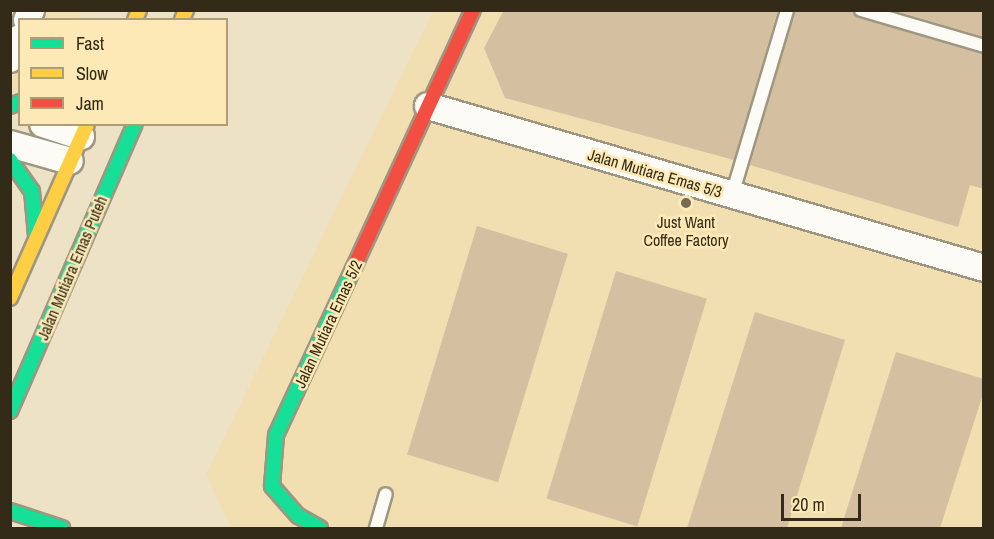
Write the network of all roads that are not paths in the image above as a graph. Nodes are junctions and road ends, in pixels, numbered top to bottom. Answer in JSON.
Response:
{"nodes":[{"id":1,"x":473,"y":10,"type":"edge"},
{"id":2,"x":787,"y":10,"type":"edge"},
{"id":3,"x":861,"y":10,"type":"edge"},
{"id":4,"x":18,"y":42,"type":"edge"},
{"id":5,"x":984,"y":46,"type":"edge"},
{"id":6,"x":10,"y":59,"type":"edge"},
{"id":7,"x":428,"y":106,"type":"junction"},
{"id":8,"x":47,"y":126,"type":"edge"},
{"id":9,"x":134,"y":126,"type":"edge"},
{"id":10,"x":10,"y":144,"type":"edge"},
{"id":11,"x":85,"y":145,"type":"edge"},
{"id":12,"x":10,"y":160,"type":"edge"},
{"id":13,"x":93,"y":181,"type":"dead end"},
{"id":14,"x":732,"y":195,"type":"junction"},
{"id":15,"x":88,"y":231,"type":"junction"},
{"id":16,"x":37,"y":237,"type":"junction"},
{"id":17,"x":984,"y":268,"type":"edge"},
{"id":18,"x":10,"y":298,"type":"edge"},
{"id":19,"x":10,"y":411,"type":"edge"},
{"id":20,"x":387,"y":494,"type":"dead end"},
{"id":21,"x":10,"y":511,"type":"edge"},
{"id":22,"x":62,"y":528,"type":"edge"},
{"id":23,"x":320,"y":528,"type":"edge"},
{"id":24,"x":376,"y":528,"type":"edge"}],
"edges":[{"from":1,"to":7,"type":"street"},
{"from":2,"to":14,"type":"lane"},
{"from":3,"to":5,"type":"lane"},
{"from":4,"to":6,"type":"street"},
{"from":7,"to":14,"type":"street","name":"Jalan Mutiara Emas 5/3"},
{"from":7,"to":23,"type":"street","name":"Jalan Mutiara Emas 5/2"},
{"from":8,"to":11,"type":"street"},
{"from":9,"to":15,"type":"street","name":"Jalan Mutiara Emas Puteh"},
{"from":10,"to":11,"type":"street"},
{"from":11,"to":16,"type":"street"},
{"from":12,"to":16,"type":"street"},
{"from":13,"to":15,"type":"street"},
{"from":14,"to":17,"type":"street","name":"Jalan Mutiara Emas 5/3"},
{"from":15,"to":19,"type":"street","name":"Jalan Mutiara Emas Puteh"},
{"from":16,"to":18,"type":"street"},
{"from":20,"to":24,"type":"lane"},
{"from":21,"to":22,"type":"street"}]}
